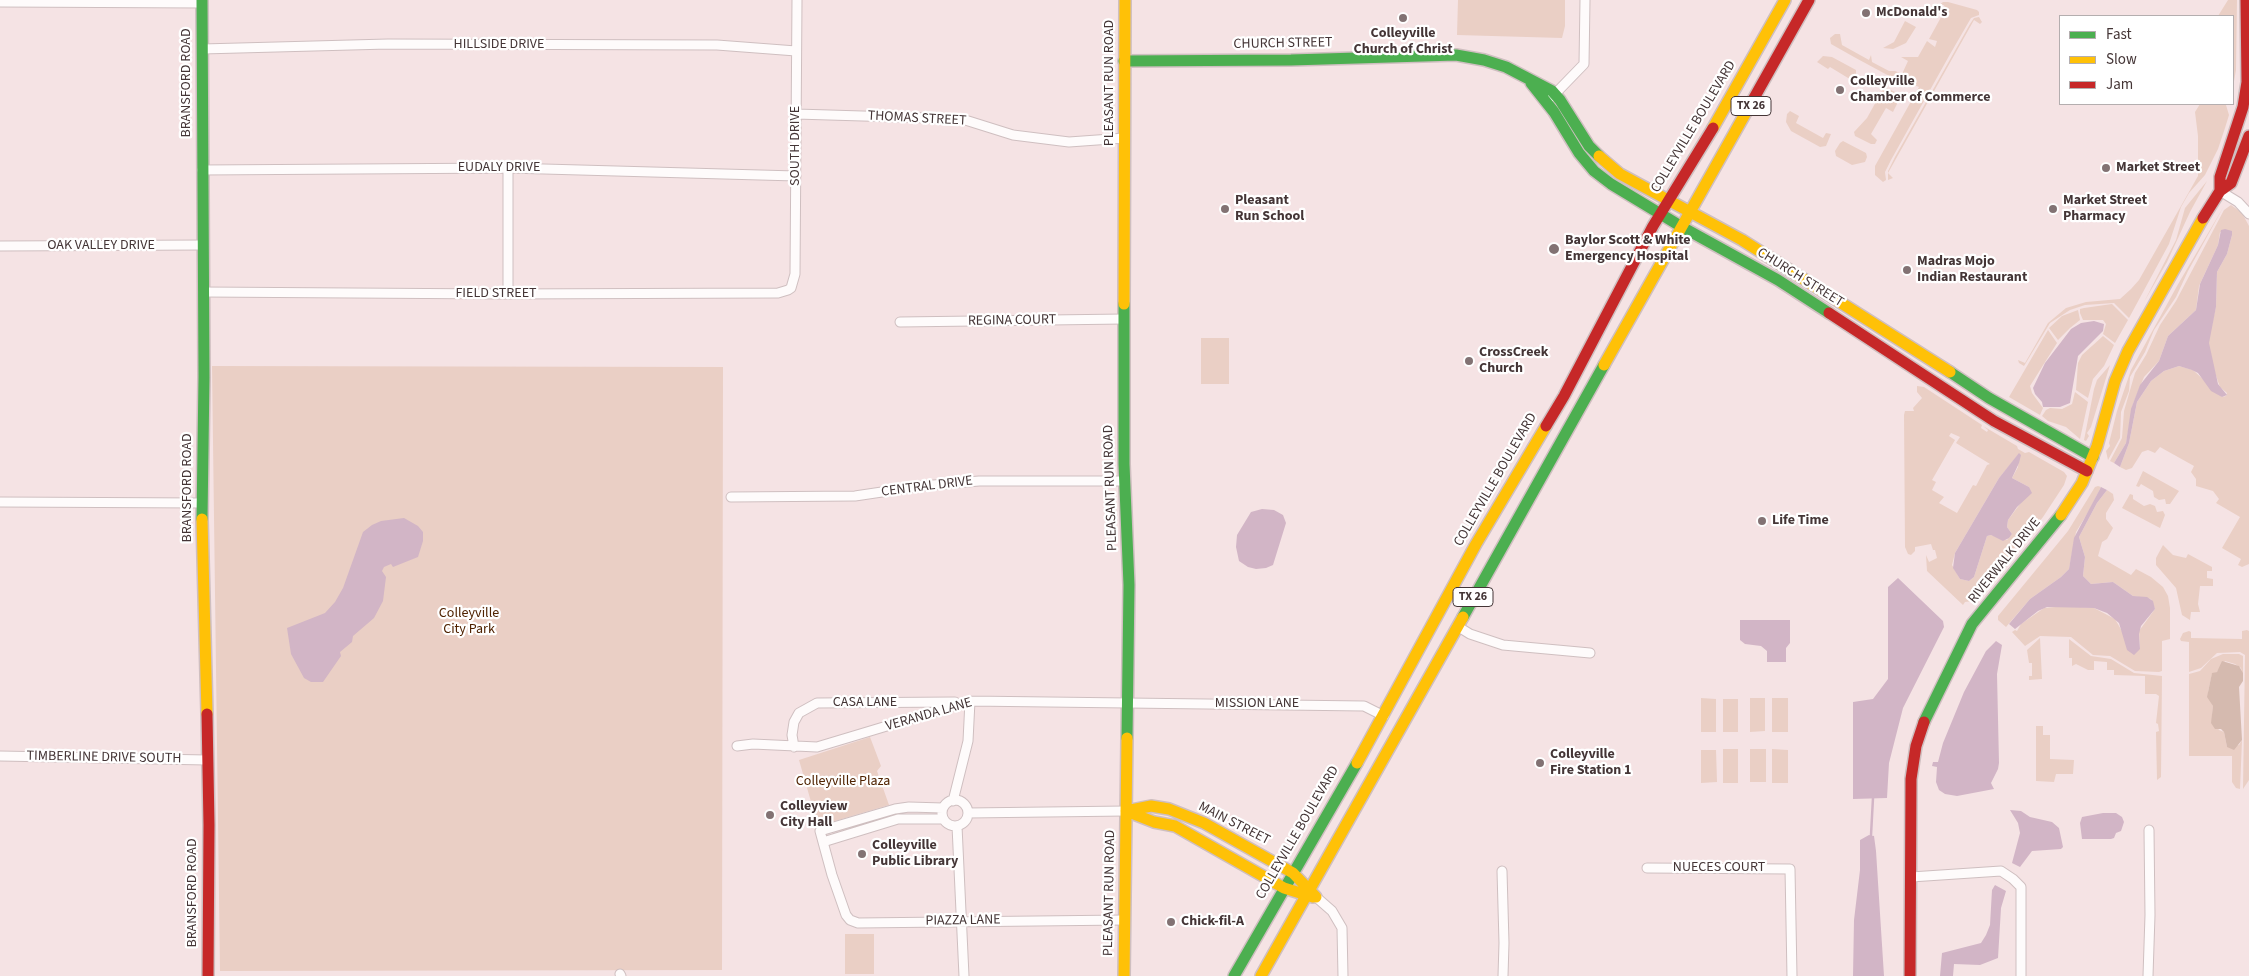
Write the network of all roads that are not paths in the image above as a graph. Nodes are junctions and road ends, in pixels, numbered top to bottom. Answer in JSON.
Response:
{"nodes":[{"id":1,"x":797,"y":0,"type":"edge"},
{"id":2,"x":1125,"y":0,"type":"edge"},
{"id":3,"x":1585,"y":0,"type":"edge"},
{"id":4,"x":1785,"y":0,"type":"edge"},
{"id":5,"x":1809,"y":0,"type":"edge"},
{"id":6,"x":2246,"y":0,"type":"edge"},
{"id":7,"x":202,"y":1,"type":"edge"},
{"id":8,"x":0,"y":2,"type":"edge"},
{"id":9,"x":202,"y":49,"type":"junction"},
{"id":10,"x":796,"y":51,"type":"junction"},
{"id":11,"x":1124,"y":61,"type":"junction"},
{"id":12,"x":1551,"y":98,"type":"junction"},
{"id":13,"x":2247,"y":98,"type":"edge"},
{"id":14,"x":796,"y":114,"type":"junction"},
{"id":15,"x":2249,"y":136,"type":"edge"},
{"id":16,"x":1125,"y":138,"type":"junction"},
{"id":17,"x":1600,"y":158,"type":"junction"},
{"id":18,"x":1590,"y":166,"type":"junction"},
{"id":19,"x":508,"y":168,"type":"junction"},
{"id":20,"x":202,"y":170,"type":"junction"},
{"id":21,"x":796,"y":176,"type":"junction"},
{"id":22,"x":2220,"y":191,"type":"junction"},
{"id":23,"x":1669,"y":200,"type":"junction"},
{"id":24,"x":1691,"y":212,"type":"junction"},
{"id":25,"x":1660,"y":214,"type":"junction"},
{"id":26,"x":2249,"y":214,"type":"edge"},
{"id":27,"x":1682,"y":227,"type":"junction"},
{"id":28,"x":203,"y":245,"type":"junction"},
{"id":29,"x":0,"y":246,"type":"edge"},
{"id":30,"x":788,"y":290,"type":"joint"},
{"id":31,"x":203,"y":292,"type":"junction"},
{"id":32,"x":508,"y":294,"type":"junction"},
{"id":33,"x":1833,"y":297,"type":"junction"},
{"id":34,"x":1826,"y":311,"type":"junction"},
{"id":35,"x":1124,"y":319,"type":"junction"},
{"id":36,"x":900,"y":322,"type":"dead end"},
{"id":37,"x":1924,"y":355,"type":"junction"},
{"id":38,"x":1914,"y":369,"type":"junction"},
{"id":39,"x":2093,"y":457,"type":"junction"},
{"id":40,"x":2087,"y":471,"type":"junction"},
{"id":41,"x":1124,"y":481,"type":"junction"},
{"id":42,"x":730,"y":497,"type":"dead end"},
{"id":43,"x":0,"y":502,"type":"edge"},
{"id":44,"x":202,"y":503,"type":"junction"},
{"id":45,"x":1440,"y":610,"type":"junction"},
{"id":46,"x":1457,"y":626,"type":"junction"},
{"id":47,"x":1590,"y":653,"type":"dead end"},
{"id":48,"x":970,"y":700,"type":"junction"},
{"id":49,"x":1128,"y":704,"type":"junction"},
{"id":50,"x":1384,"y":716,"type":"junction"},
{"id":51,"x":1401,"y":727,"type":"junction"},
{"id":52,"x":737,"y":746,"type":"dead end"},
{"id":53,"x":794,"y":747,"type":"junction"},
{"id":54,"x":0,"y":756,"type":"edge"},
{"id":55,"x":207,"y":760,"type":"junction"},
{"id":56,"x":953,"y":801,"type":"junction"},
{"id":57,"x":943,"y":808,"type":"junction"},
{"id":58,"x":1126,"y":811,"type":"junction"},
{"id":59,"x":968,"y":813,"type":"junction"},
{"id":60,"x":943,"y":819,"type":"junction"},
{"id":61,"x":957,"y":826,"type":"junction"},
{"id":62,"x":2149,"y":830,"type":"dead end"},
{"id":63,"x":823,"y":842,"type":"junction"},
{"id":64,"x":1647,"y":868,"type":"dead end"},
{"id":65,"x":1502,"y":871,"type":"dead end"},
{"id":66,"x":1293,"y":872,"type":"junction"},
{"id":67,"x":1910,"y":876,"type":"junction"},
{"id":68,"x":1284,"y":888,"type":"junction"},
{"id":69,"x":1310,"y":894,"type":"junction"},
{"id":70,"x":1124,"y":920,"type":"junction"},
{"id":71,"x":962,"y":921,"type":"junction"},
{"id":72,"x":208,"y":976,"type":"edge"},
{"id":73,"x":964,"y":976,"type":"edge"},
{"id":74,"x":1124,"y":976,"type":"edge"},
{"id":75,"x":1234,"y":976,"type":"edge"},
{"id":76,"x":1261,"y":976,"type":"edge"},
{"id":77,"x":1344,"y":976,"type":"edge"},
{"id":78,"x":1502,"y":976,"type":"edge"},
{"id":79,"x":1792,"y":976,"type":"edge"},
{"id":80,"x":1910,"y":976,"type":"edge"},
{"id":81,"x":2021,"y":976,"type":"edge"},
{"id":82,"x":2148,"y":976,"type":"edge"}],
"edges":[{"from":1,"to":10,"type":"street","name":"SOUTH DRIVE"},
{"from":2,"to":11,"type":"street","name":"PLEASANT RUN ROAD"},
{"from":3,"to":12,"type":"street"},
{"from":4,"to":23,"type":"street","name":"COLLEYVILLE BOULEVARD","number":"TX 26"},
{"from":5,"to":24,"type":"street","number":"TX 26"},
{"from":6,"to":13,"type":"street"},
{"from":7,"to":8,"type":"street"},
{"from":7,"to":9,"type":"street","name":"BRANSFORD ROAD"},
{"from":9,"to":10,"type":"street","name":"HILLSIDE DRIVE"},
{"from":9,"to":20,"type":"street","name":"BRANSFORD ROAD"},
{"from":10,"to":14,"type":"street","name":"SOUTH DRIVE"},
{"from":11,"to":12,"type":"street","name":"CHURCH STREET"},
{"from":11,"to":16,"type":"street","name":"PLEASANT RUN ROAD"},
{"from":12,"to":17,"type":"street","name":"CHURCH STREET"},
{"from":12,"to":18,"type":"street","name":"CHURCH STREET"},
{"from":13,"to":22,"type":"street"},
{"from":14,"to":16,"type":"street","name":"THOMAS STREET"},
{"from":14,"to":21,"type":"street","name":"SOUTH DRIVE"},
{"from":15,"to":22,"type":"street","name":"RIVERWALK DRIVE"},
{"from":16,"to":35,"type":"street","name":"PLEASANT RUN ROAD"},
{"from":17,"to":18,"type":"street"},
{"from":17,"to":23,"type":"street","name":"CHURCH STREET"},
{"from":18,"to":25,"type":"street","name":"CHURCH STREET"},
{"from":19,"to":20,"type":"street","name":"EUDALY DRIVE"},
{"from":19,"to":21,"type":"street","name":"EUDALY DRIVE"},
{"from":19,"to":32,"type":"street"},
{"from":20,"to":28,"type":"street","name":"BRANSFORD ROAD"},
{"from":21,"to":30,"type":"street","name":"SOUTH DRIVE"},
{"from":22,"to":26,"type":"street"},
{"from":22,"to":39,"type":"street","name":"RIVERWALK DRIVE"},
{"from":23,"to":24,"type":"street","name":"CHURCH STREET"},
{"from":23,"to":25,"type":"street","name":"COLLEYVILLE BOULEVARD","number":"TX 26"},
{"from":24,"to":27,"type":"street","number":"TX 26"},
{"from":24,"to":33,"type":"street","name":"CHURCH STREET"},
{"from":25,"to":27,"type":"street","name":"CHURCH STREET"},
{"from":25,"to":45,"type":"street","name":"COLLEYVILLE BOULEVARD","number":"TX 26"},
{"from":27,"to":34,"type":"street","name":"CHURCH STREET"},
{"from":27,"to":46,"type":"street","number":"TX 26"},
{"from":28,"to":29,"type":"street","name":"OAK VALLEY DRIVE"},
{"from":28,"to":31,"type":"street","name":"BRANSFORD ROAD"},
{"from":30,"to":32,"type":"street","name":"FIELD STREET"},
{"from":31,"to":32,"type":"street","name":"FIELD STREET"},
{"from":31,"to":44,"type":"street","name":"BRANSFORD ROAD"},
{"from":33,"to":34,"type":"street"},
{"from":33,"to":37,"type":"street","name":"CHURCH STREET"},
{"from":34,"to":38,"type":"street","name":"CHURCH STREET"},
{"from":35,"to":36,"type":"street","name":"REGINA COURT"},
{"from":35,"to":41,"type":"street","name":"PLEASANT RUN ROAD"},
{"from":37,"to":38,"type":"street"},
{"from":37,"to":39,"type":"street","name":"CHURCH STREET"},
{"from":38,"to":40,"type":"street","name":"CHURCH STREET"},
{"from":39,"to":40,"type":"street","name":"RIVERWALK DRIVE"},
{"from":40,"to":67,"type":"street","name":"RIVERWALK DRIVE"},
{"from":41,"to":42,"type":"street","name":"CENTRAL DRIVE"},
{"from":41,"to":49,"type":"street","name":"PLEASANT RUN ROAD"},
{"from":43,"to":44,"type":"street"},
{"from":44,"to":55,"type":"street","name":"BRANSFORD ROAD"},
{"from":45,"to":46,"type":"street"},
{"from":45,"to":50,"type":"street","name":"COLLEYVILLE BOULEVARD","number":"TX 26"},
{"from":46,"to":47,"type":"street"},
{"from":46,"to":51,"type":"street","number":"TX 26"},
{"from":48,"to":49,"type":"street","name":"VERANDA LANE"},
{"from":48,"to":53,"type":"street","name":"VERANDA LANE"},
{"from":48,"to":53,"type":"street","name":"CASA LANE"},
{"from":48,"to":56,"type":"street"},
{"from":49,"to":50,"type":"street","name":"MISSION LANE"},
{"from":49,"to":58,"type":"street","name":"PLEASANT RUN ROAD"},
{"from":50,"to":51,"type":"street"},
{"from":50,"to":66,"type":"street","name":"COLLEYVILLE BOULEVARD","number":"TX 26"},
{"from":51,"to":69,"type":"street","number":"TX 26"},
{"from":52,"to":53,"type":"street","name":"VERANDA LANE"},
{"from":54,"to":55,"type":"street","name":"TIMBERLINE DRIVE SOUTH"},
{"from":55,"to":72,"type":"street","name":"BRANSFORD ROAD"},
{"from":56,"to":57,"type":"street"},
{"from":56,"to":59,"type":"street"},
{"from":57,"to":60,"type":"street"},
{"from":57,"to":63,"type":"street"},
{"from":58,"to":59,"type":"street","name":"MAIN STREET"},
{"from":58,"to":66,"type":"street","name":"MAIN STREET"},
{"from":58,"to":68,"type":"street","name":"MAIN STREET"},
{"from":58,"to":70,"type":"street","name":"PLEASANT RUN ROAD"},
{"from":59,"to":61,"type":"street"},
{"from":60,"to":61,"type":"street"},
{"from":60,"to":63,"type":"street"},
{"from":61,"to":71,"type":"street"},
{"from":62,"to":82,"type":"street"},
{"from":63,"to":71,"type":"street","name":"PIAZZA LANE"},
{"from":64,"to":79,"type":"street","name":"NUECES COURT"},
{"from":65,"to":78,"type":"street"},
{"from":66,"to":68,"type":"street","name":"COLLEYVILLE BOULEVARD","number":"TX 26"},
{"from":66,"to":69,"type":"street","name":"MAIN STREET"},
{"from":67,"to":80,"type":"street","name":"RIVERWALK DRIVE"},
{"from":67,"to":81,"type":"street"},
{"from":68,"to":69,"type":"street","name":"MAIN STREET"},
{"from":68,"to":75,"type":"street","name":"COLLEYVILLE BOULEVARD","number":"TX 26"},
{"from":69,"to":76,"type":"street","number":"TX 26"},
{"from":69,"to":77,"type":"street"},
{"from":70,"to":71,"type":"street","name":"PIAZZA LANE"},
{"from":70,"to":74,"type":"street","name":"PLEASANT RUN ROAD"},
{"from":71,"to":73,"type":"street"}]}
